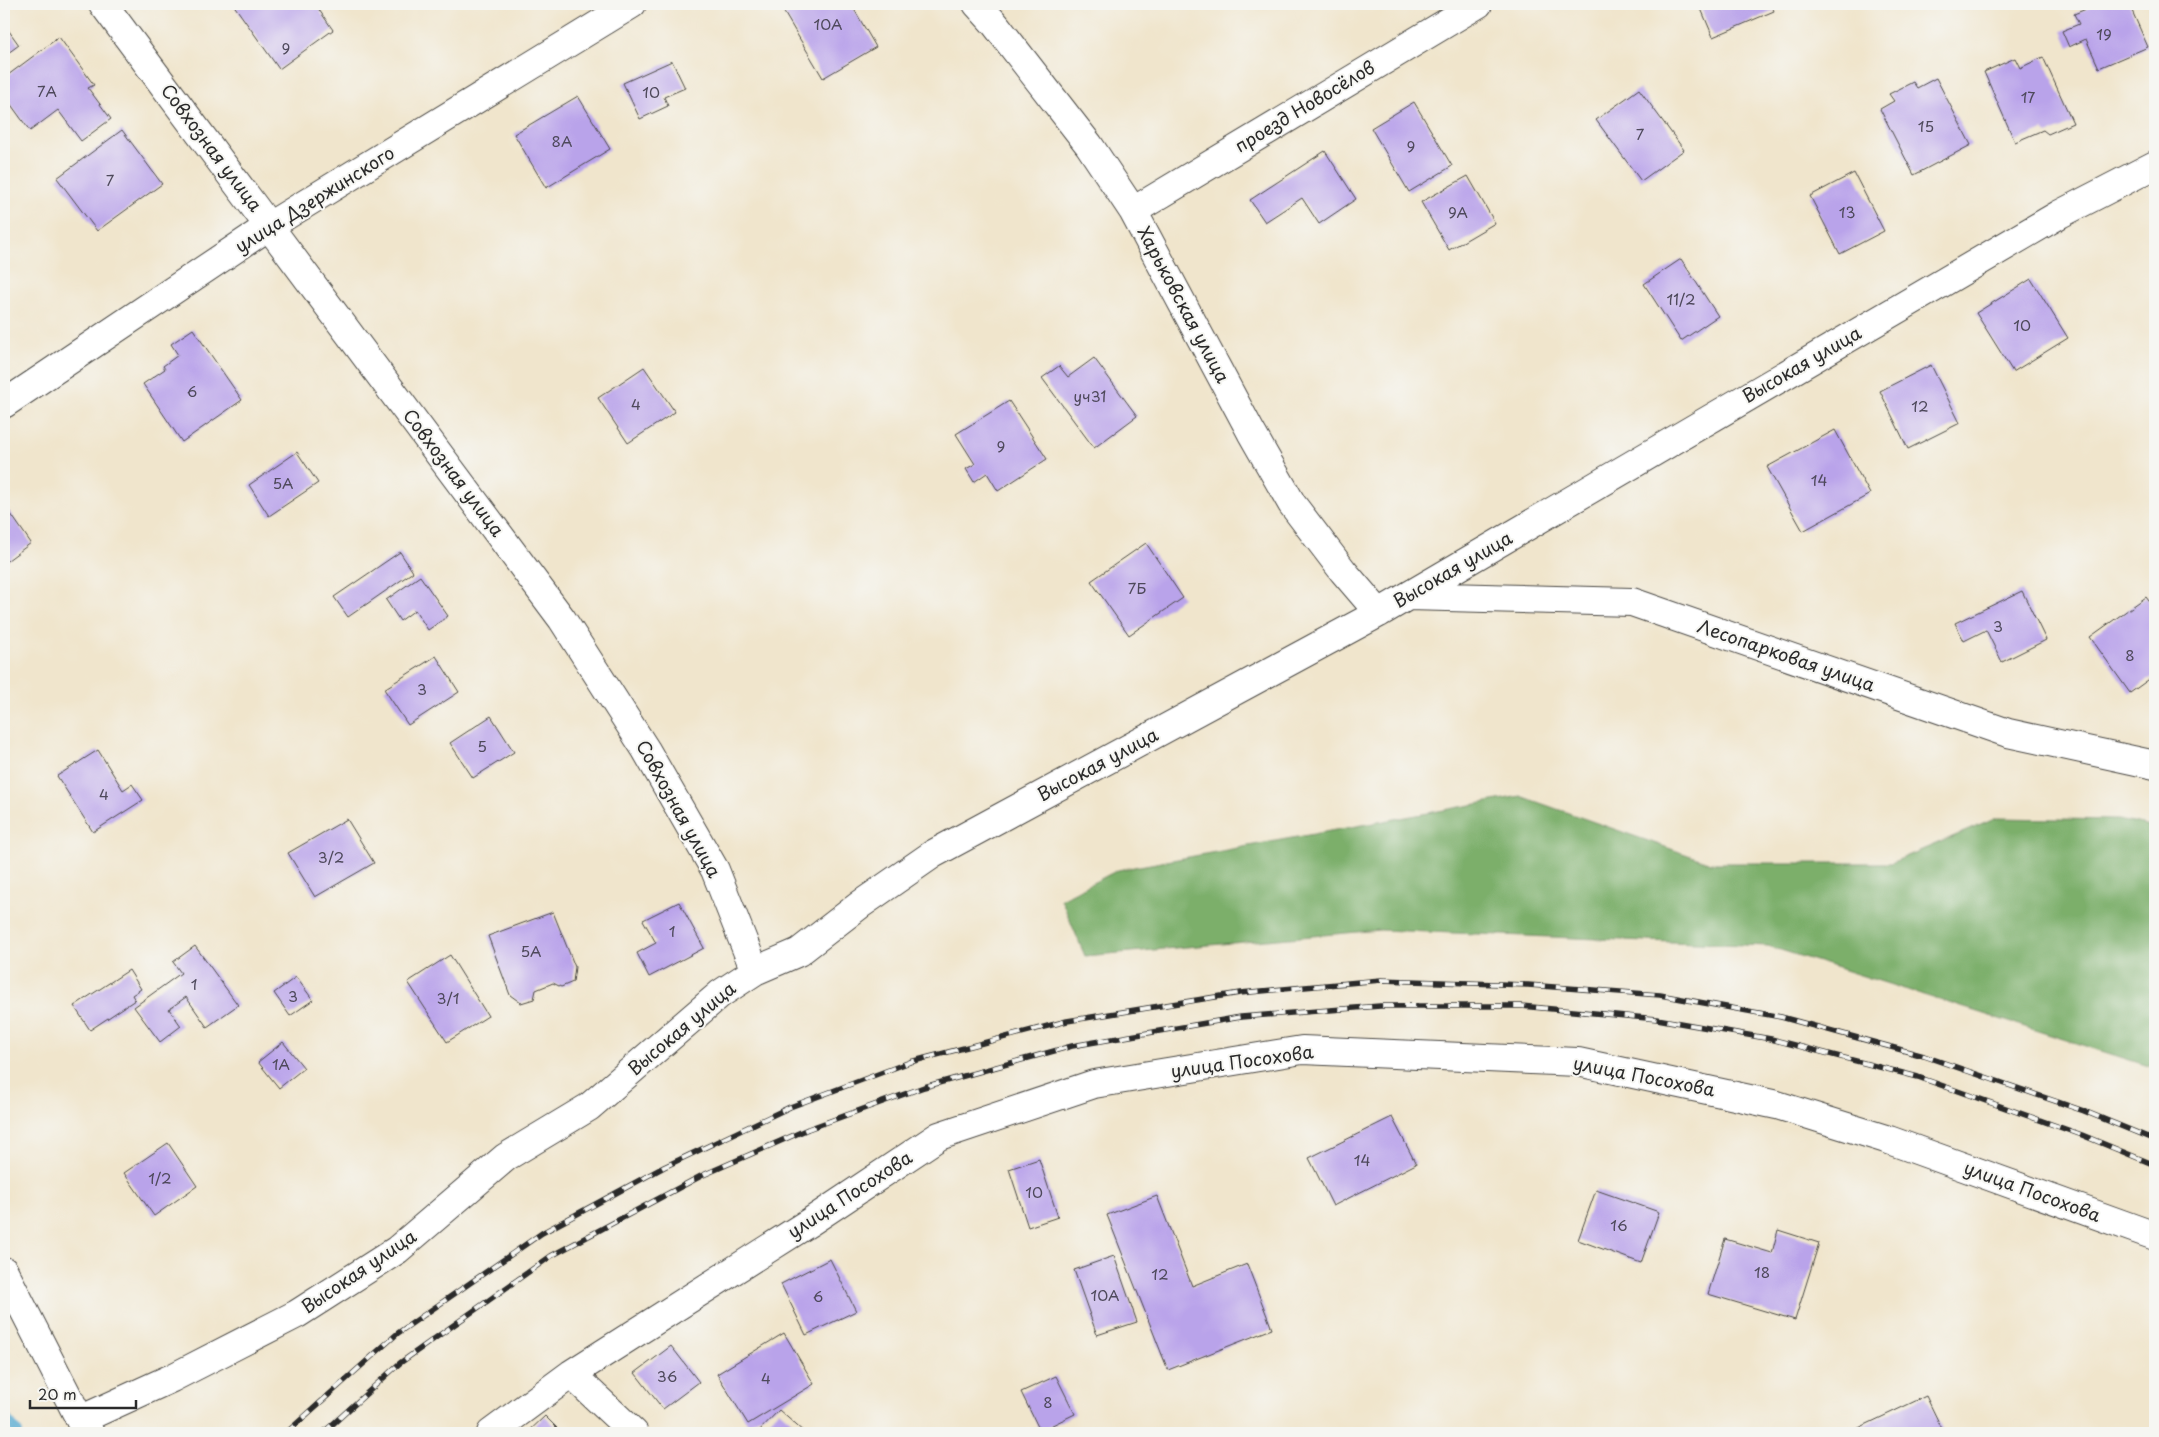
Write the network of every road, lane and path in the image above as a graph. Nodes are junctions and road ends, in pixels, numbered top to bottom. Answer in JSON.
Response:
{"nodes":[{"id":1,"x":103,"y":4,"type":"edge"},
{"id":2,"x":632,"y":4,"type":"edge"},
{"id":3,"x":977,"y":4,"type":"edge"},
{"id":4,"x":1478,"y":4,"type":"edge"},
{"id":5,"x":2155,"y":165,"type":"edge"},
{"id":6,"x":1133,"y":211,"type":"junction"},
{"id":7,"x":269,"y":226,"type":"junction"},
{"id":8,"x":4,"y":404,"type":"edge"},
{"id":9,"x":1408,"y":596,"type":"junction"},
{"id":10,"x":1379,"y":614,"type":"junction"},
{"id":11,"x":2155,"y":766,"type":"edge"},
{"id":12,"x":755,"y":971,"type":"junction"},
{"id":13,"x":2155,"y":1236,"type":"edge"},
{"id":14,"x":4,"y":1271,"type":"edge"},
{"id":15,"x":571,"y":1374,"type":"junction"},
{"id":16,"x":85,"y":1426,"type":"edge"},
{"id":17,"x":491,"y":1433,"type":"edge"},
{"id":18,"x":634,"y":1433,"type":"edge"}],
"edges":[{"from":1,"to":7,"type":"street","name":"Совхозная улица"},
{"from":2,"to":7,"type":"street","name":"улица Дзержинского"},
{"from":3,"to":6,"type":"street","name":"Харьковская улица"},
{"from":4,"to":6,"type":"street","name":"проезд Новосёлов"},
{"from":5,"to":9,"type":"street","name":"Высокая улица"},
{"from":6,"to":10,"type":"street","name":"Харьковская улица"},
{"from":7,"to":8,"type":"street","name":"улица Дзержинского"},
{"from":7,"to":12,"type":"street","name":"Совхозная улица"},
{"from":9,"to":10,"type":"street","name":"Высокая улица"},
{"from":9,"to":11,"type":"street","name":"Лесопарковая улица"},
{"from":10,"to":12,"type":"street","name":"Высокая улица"},
{"from":12,"to":16,"type":"street","name":"Высокая улица"},
{"from":13,"to":15,"type":"street","name":"улица Посохова"},
{"from":14,"to":16,"type":"street"},
{"from":15,"to":17,"type":"street","name":"улица Посохова"},
{"from":15,"to":18,"type":"street"}]}
